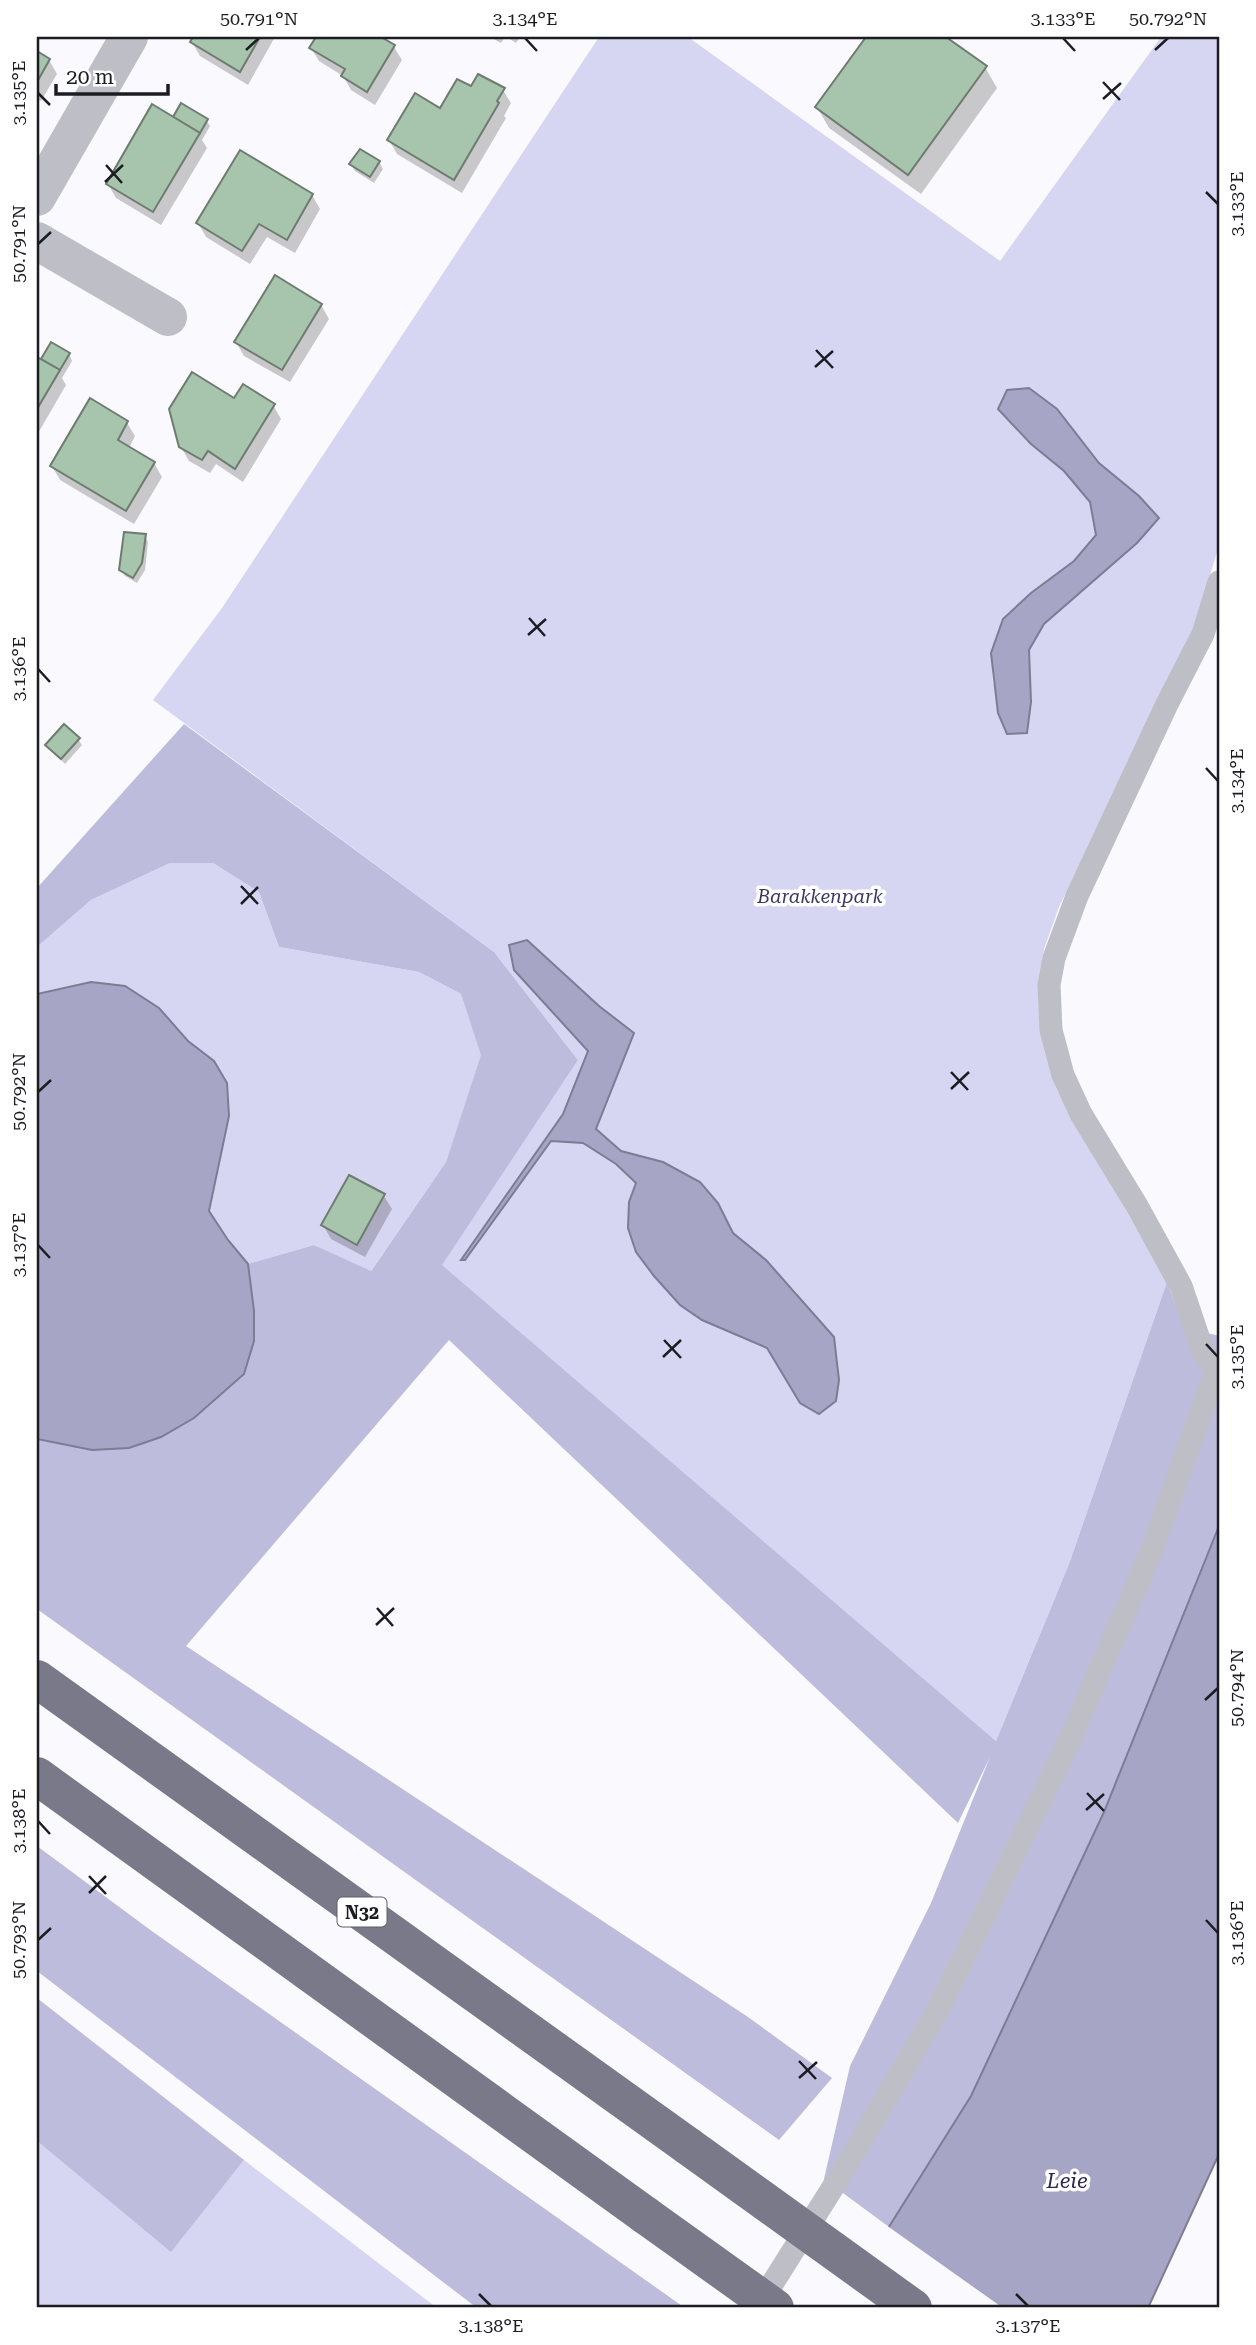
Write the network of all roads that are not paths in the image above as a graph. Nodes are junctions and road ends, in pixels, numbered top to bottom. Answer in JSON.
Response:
{"nodes":[{"id":1,"x":129,"y":37,"type":"edge"},
{"id":2,"x":37,"y":197,"type":"edge"},
{"id":3,"x":37,"y":241,"type":"edge"},
{"id":4,"x":168,"y":317,"type":"dead end"},
{"id":5,"x":1219,"y":582,"type":"edge"},
{"id":6,"x":1219,"y":1364,"type":"edge"},
{"id":7,"x":37,"y":1679,"type":"edge"},
{"id":8,"x":37,"y":1776,"type":"edge"},
{"id":9,"x":757,"y":2308,"type":"edge"},
{"id":10,"x":775,"y":2308,"type":"edge"},
{"id":11,"x":913,"y":2308,"type":"edge"}],
"edges":[{"from":1,"to":2,"type":"street"},
{"from":3,"to":4,"type":"street"},
{"from":5,"to":6,"type":"lane"},
{"from":6,"to":9,"type":"lane"},
{"from":7,"to":11,"type":"highway","number":"N32","bridge":true},
{"from":8,"to":10,"type":"highway","bridge":true}]}
